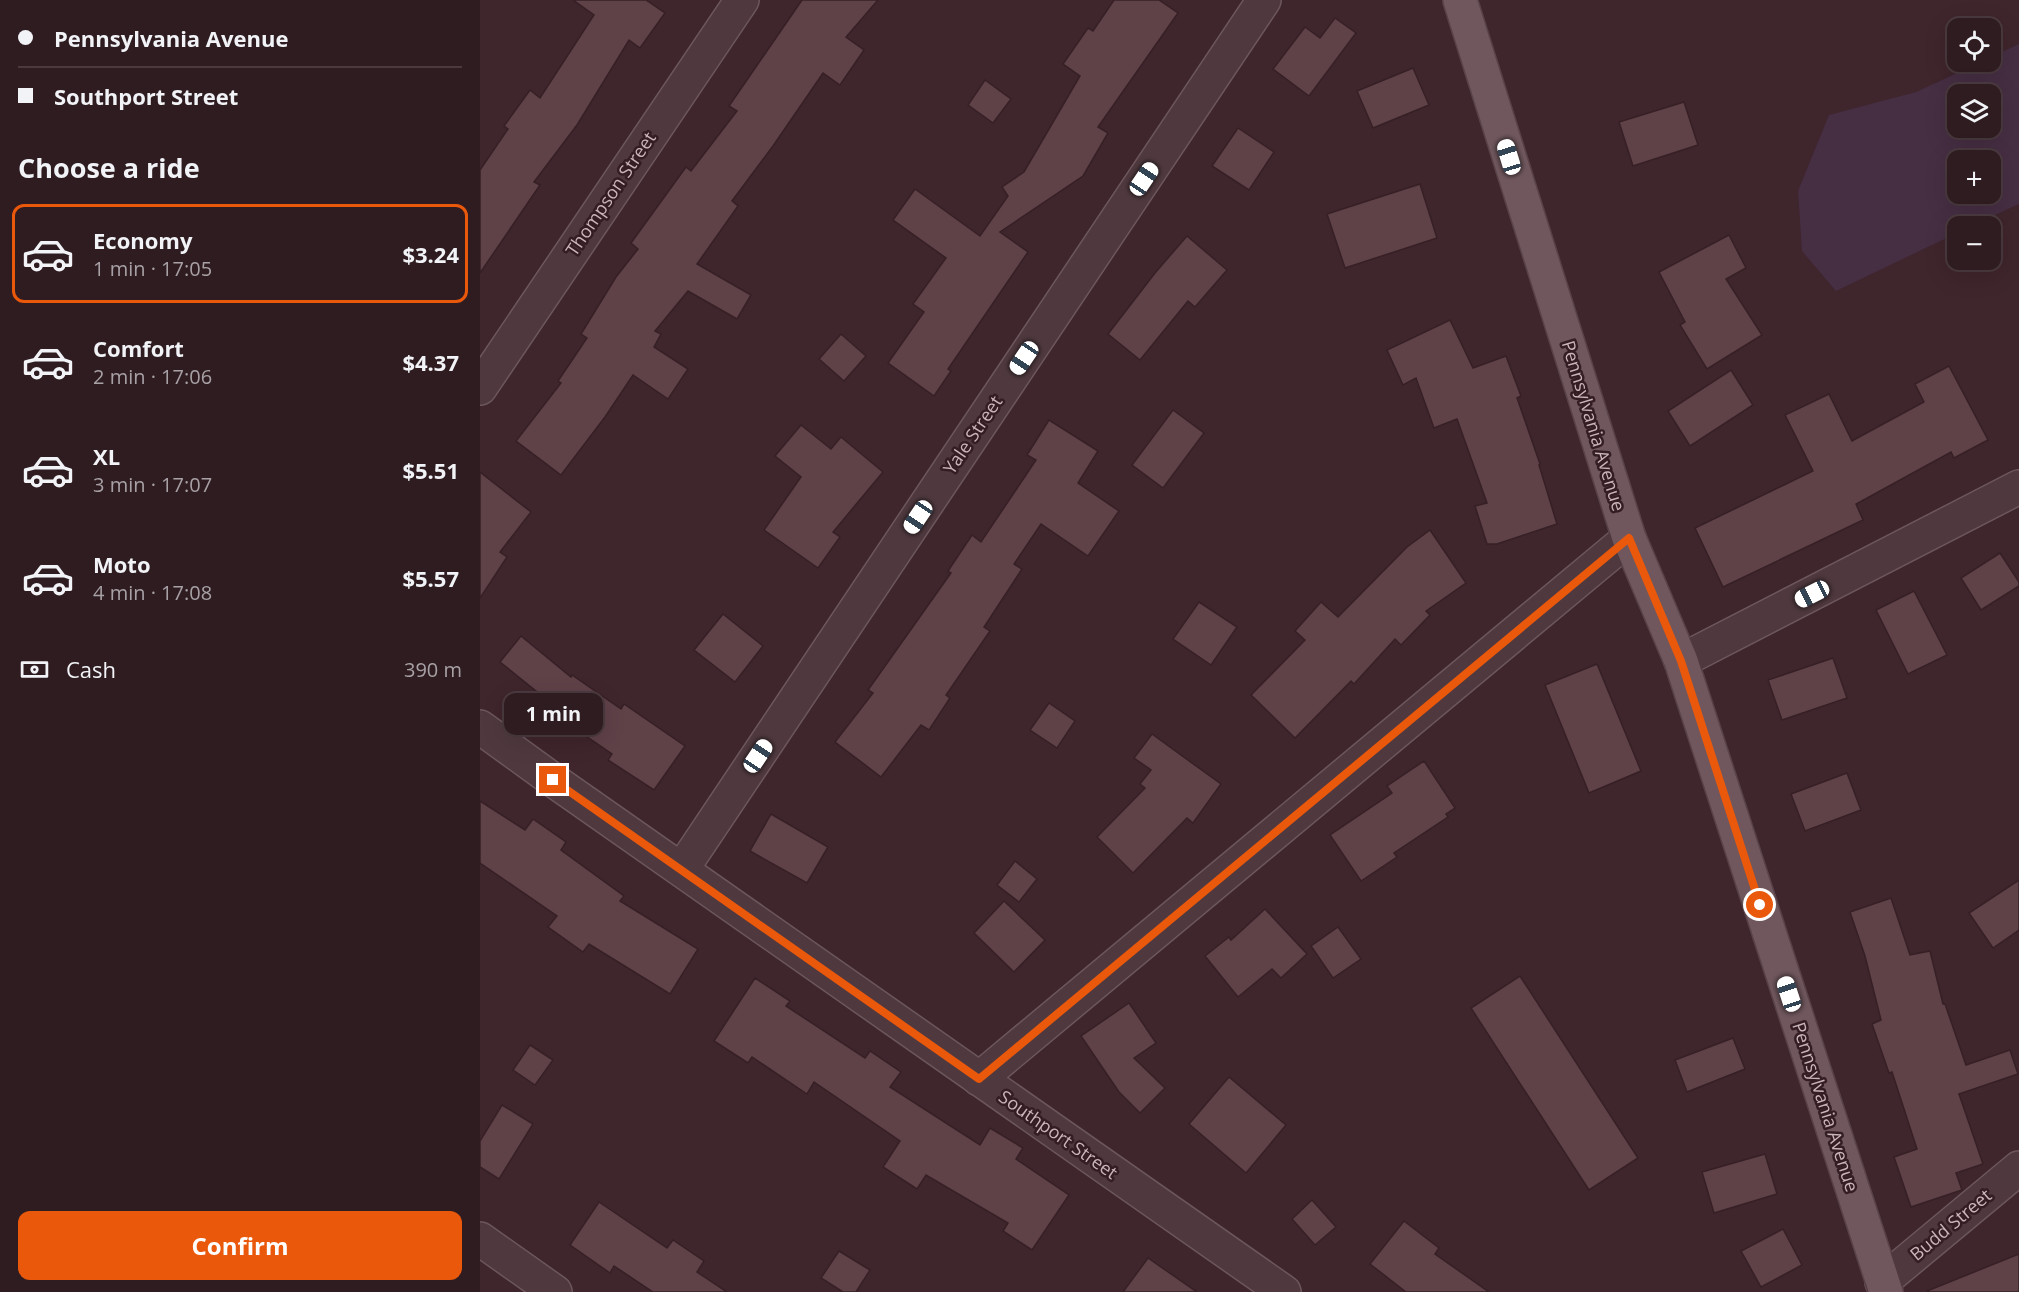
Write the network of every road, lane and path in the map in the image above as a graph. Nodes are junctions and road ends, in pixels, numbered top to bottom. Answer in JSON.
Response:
{"nodes":[{"id":1,"x":742,"y":0,"type":"edge"},
{"id":2,"x":1264,"y":0,"type":"edge"},
{"id":3,"x":1460,"y":0,"type":"edge"},
{"id":4,"x":480,"y":388,"type":"edge"},
{"id":5,"x":2019,"y":487,"type":"edge"},
{"id":6,"x":1629,"y":538,"type":"junction"},
{"id":7,"x":1681,"y":661,"type":"junction"},
{"id":8,"x":480,"y":727,"type":"edge"},
{"id":9,"x":682,"y":869,"type":"junction"},
{"id":10,"x":979,"y":1079,"type":"junction"},
{"id":11,"x":2019,"y":1168,"type":"edge"},
{"id":12,"x":480,"y":1239,"type":"edge"},
{"id":13,"x":1263,"y":1286,"type":"edge"},
{"id":14,"x":1884,"y":1287,"type":"edge"},
{"id":15,"x":555,"y":1292,"type":"edge"}],
"edges":[{"from":1,"to":4,"type":"street","name":"Thompson Street"},
{"from":2,"to":9,"type":"street","name":"Yale Street"},
{"from":3,"to":6,"type":"main road","name":"Pennsylvania Avenue"},
{"from":5,"to":7,"type":"street"},
{"from":6,"to":7,"type":"main road","name":"Pennsylvania Avenue"},
{"from":6,"to":10,"type":"street"},
{"from":7,"to":14,"type":"main road","name":"Pennsylvania Avenue"},
{"from":8,"to":9,"type":"street","name":"Southport Street"},
{"from":9,"to":10,"type":"street","name":"Southport Street"},
{"from":10,"to":13,"type":"street","name":"Southport Street"},
{"from":11,"to":14,"type":"street","name":"Budd Street"},
{"from":12,"to":15,"type":"street"}]}
